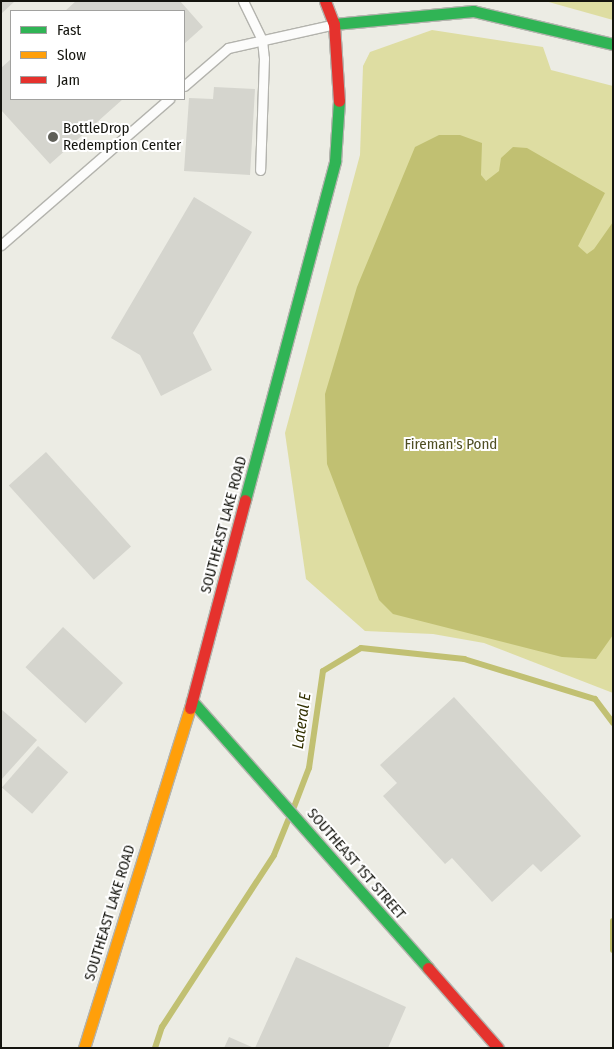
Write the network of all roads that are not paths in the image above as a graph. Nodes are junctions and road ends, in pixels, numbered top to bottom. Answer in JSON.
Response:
{"nodes":[{"id":1,"x":242,"y":1,"type":"edge"},
{"id":2,"x":325,"y":1,"type":"edge"},
{"id":3,"x":480,"y":7,"type":"edge"},
{"id":4,"x":334,"y":24,"type":"junction"},
{"id":5,"x":262,"y":40,"type":"junction"},
{"id":6,"x":613,"y":44,"type":"edge"},
{"id":7,"x":185,"y":85,"type":"edge"},
{"id":8,"x":168,"y":100,"type":"edge"},
{"id":9,"x":260,"y":170,"type":"dead end"},
{"id":10,"x":1,"y":245,"type":"edge"},
{"id":11,"x":192,"y":701,"type":"junction"},
{"id":12,"x":84,"y":1048,"type":"edge"},
{"id":13,"x":498,"y":1048,"type":"edge"}],
"edges":[{"from":1,"to":5,"type":"lane"},
{"from":2,"to":4,"type":"street","name":"SOUTHEAST LAKE ROAD"},
{"from":3,"to":4,"type":"street"},
{"from":3,"to":6,"type":"street"},
{"from":4,"to":5,"type":"lane"},
{"from":4,"to":11,"type":"street","name":"SOUTHEAST LAKE ROAD"},
{"from":5,"to":7,"type":"lane"},
{"from":5,"to":9,"type":"lane"},
{"from":8,"to":10,"type":"lane"},
{"from":11,"to":12,"type":"street","name":"SOUTHEAST LAKE ROAD"},
{"from":11,"to":13,"type":"street","name":"SOUTHEAST 1ST STREET"}]}
